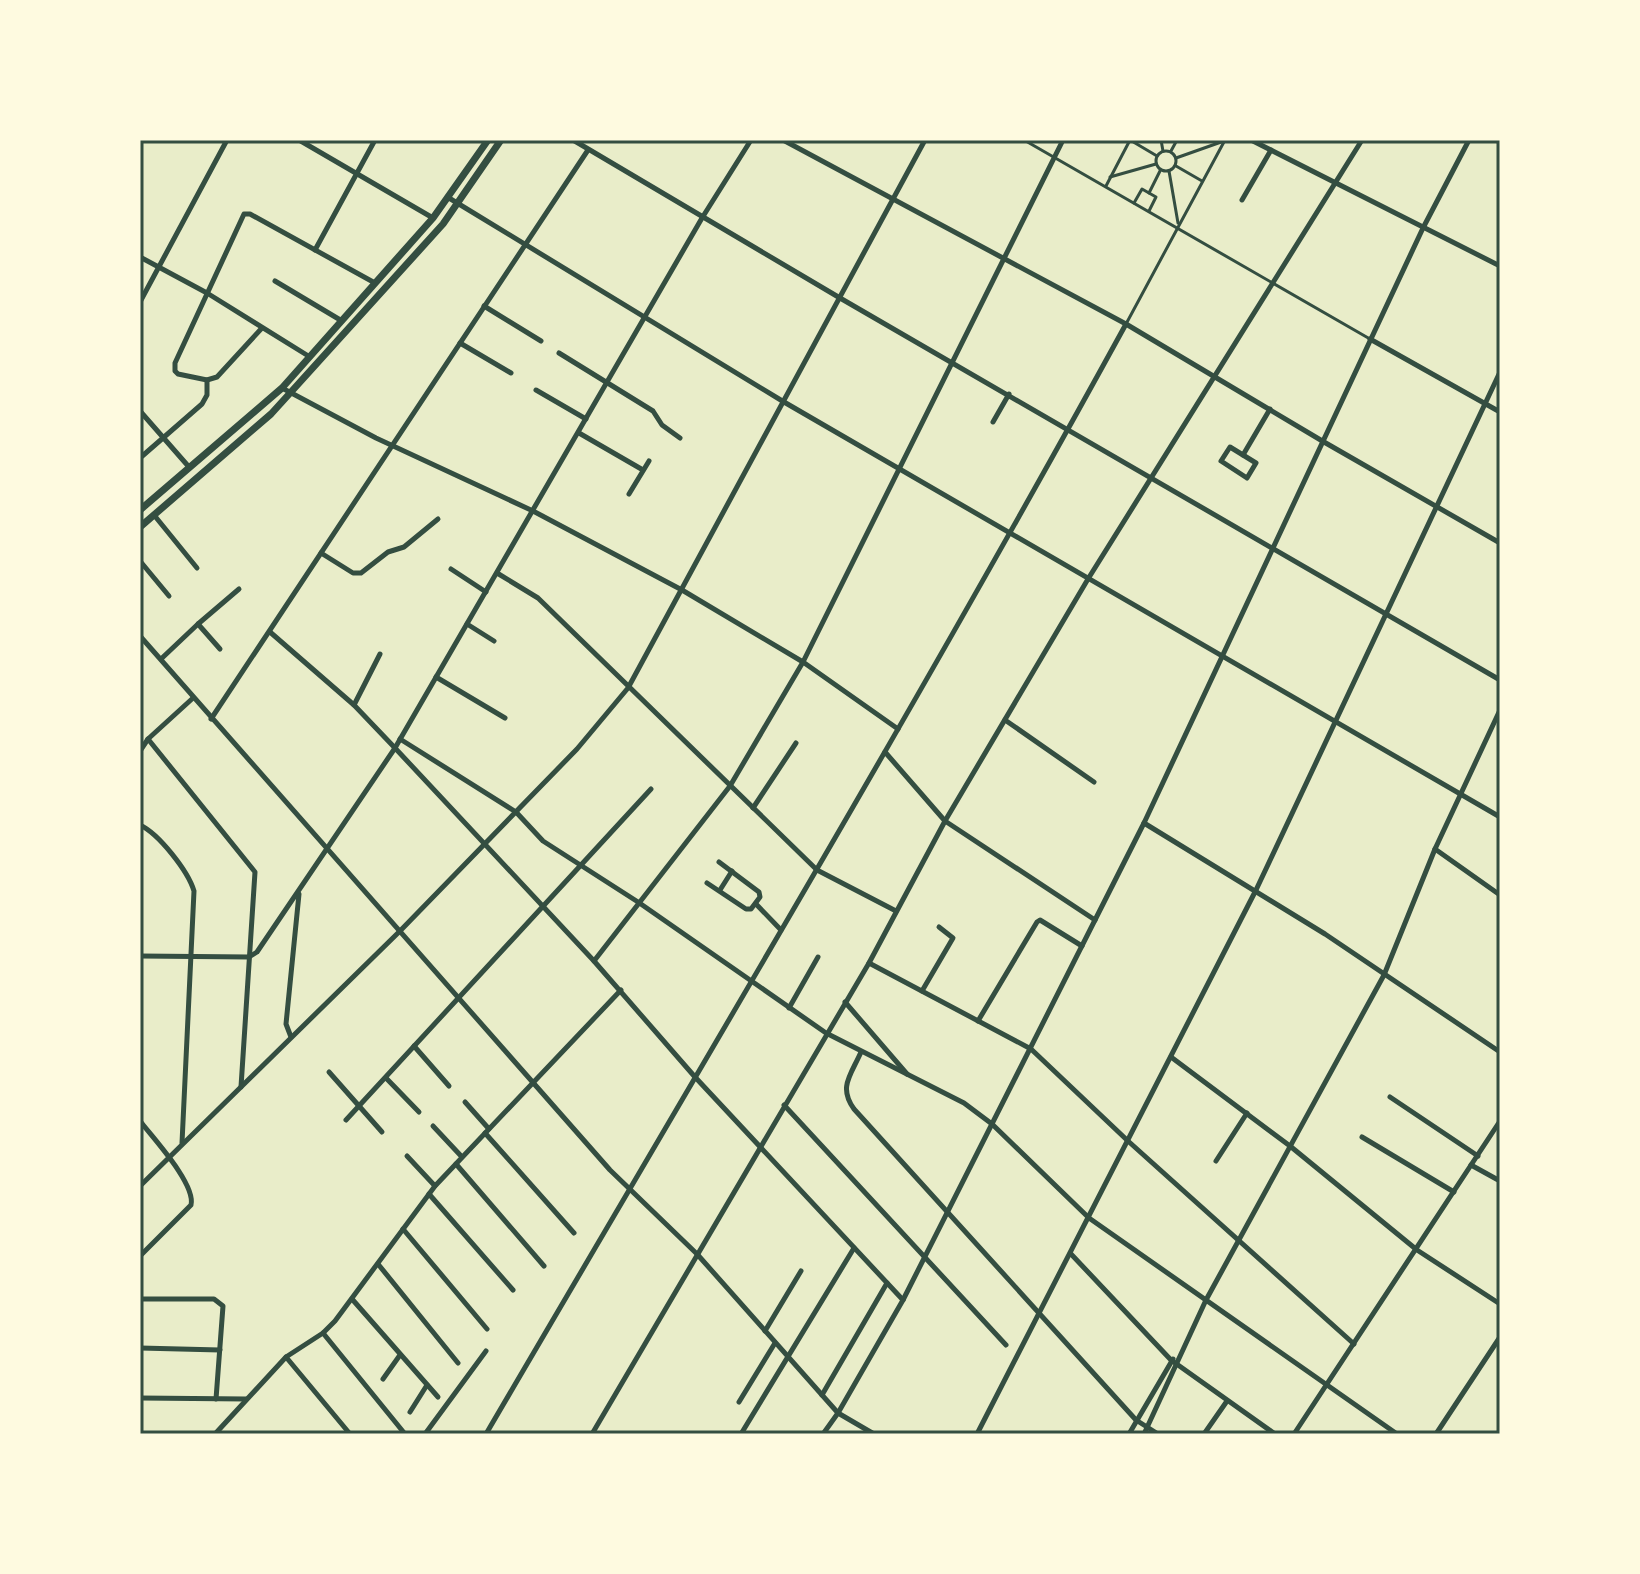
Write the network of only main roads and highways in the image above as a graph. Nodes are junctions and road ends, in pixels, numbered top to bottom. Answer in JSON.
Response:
{"nodes":[{"id":1,"x":488,"y":140,"type":"edge"},
{"id":2,"x":501,"y":140,"type":"edge"},
{"id":3,"x":140,"y":510,"type":"edge"},
{"id":4,"x":140,"y":527,"type":"edge"}],
"edges":[{"from":1,"to":3,"type":"main road"},
{"from":2,"to":4,"type":"main road"}]}
